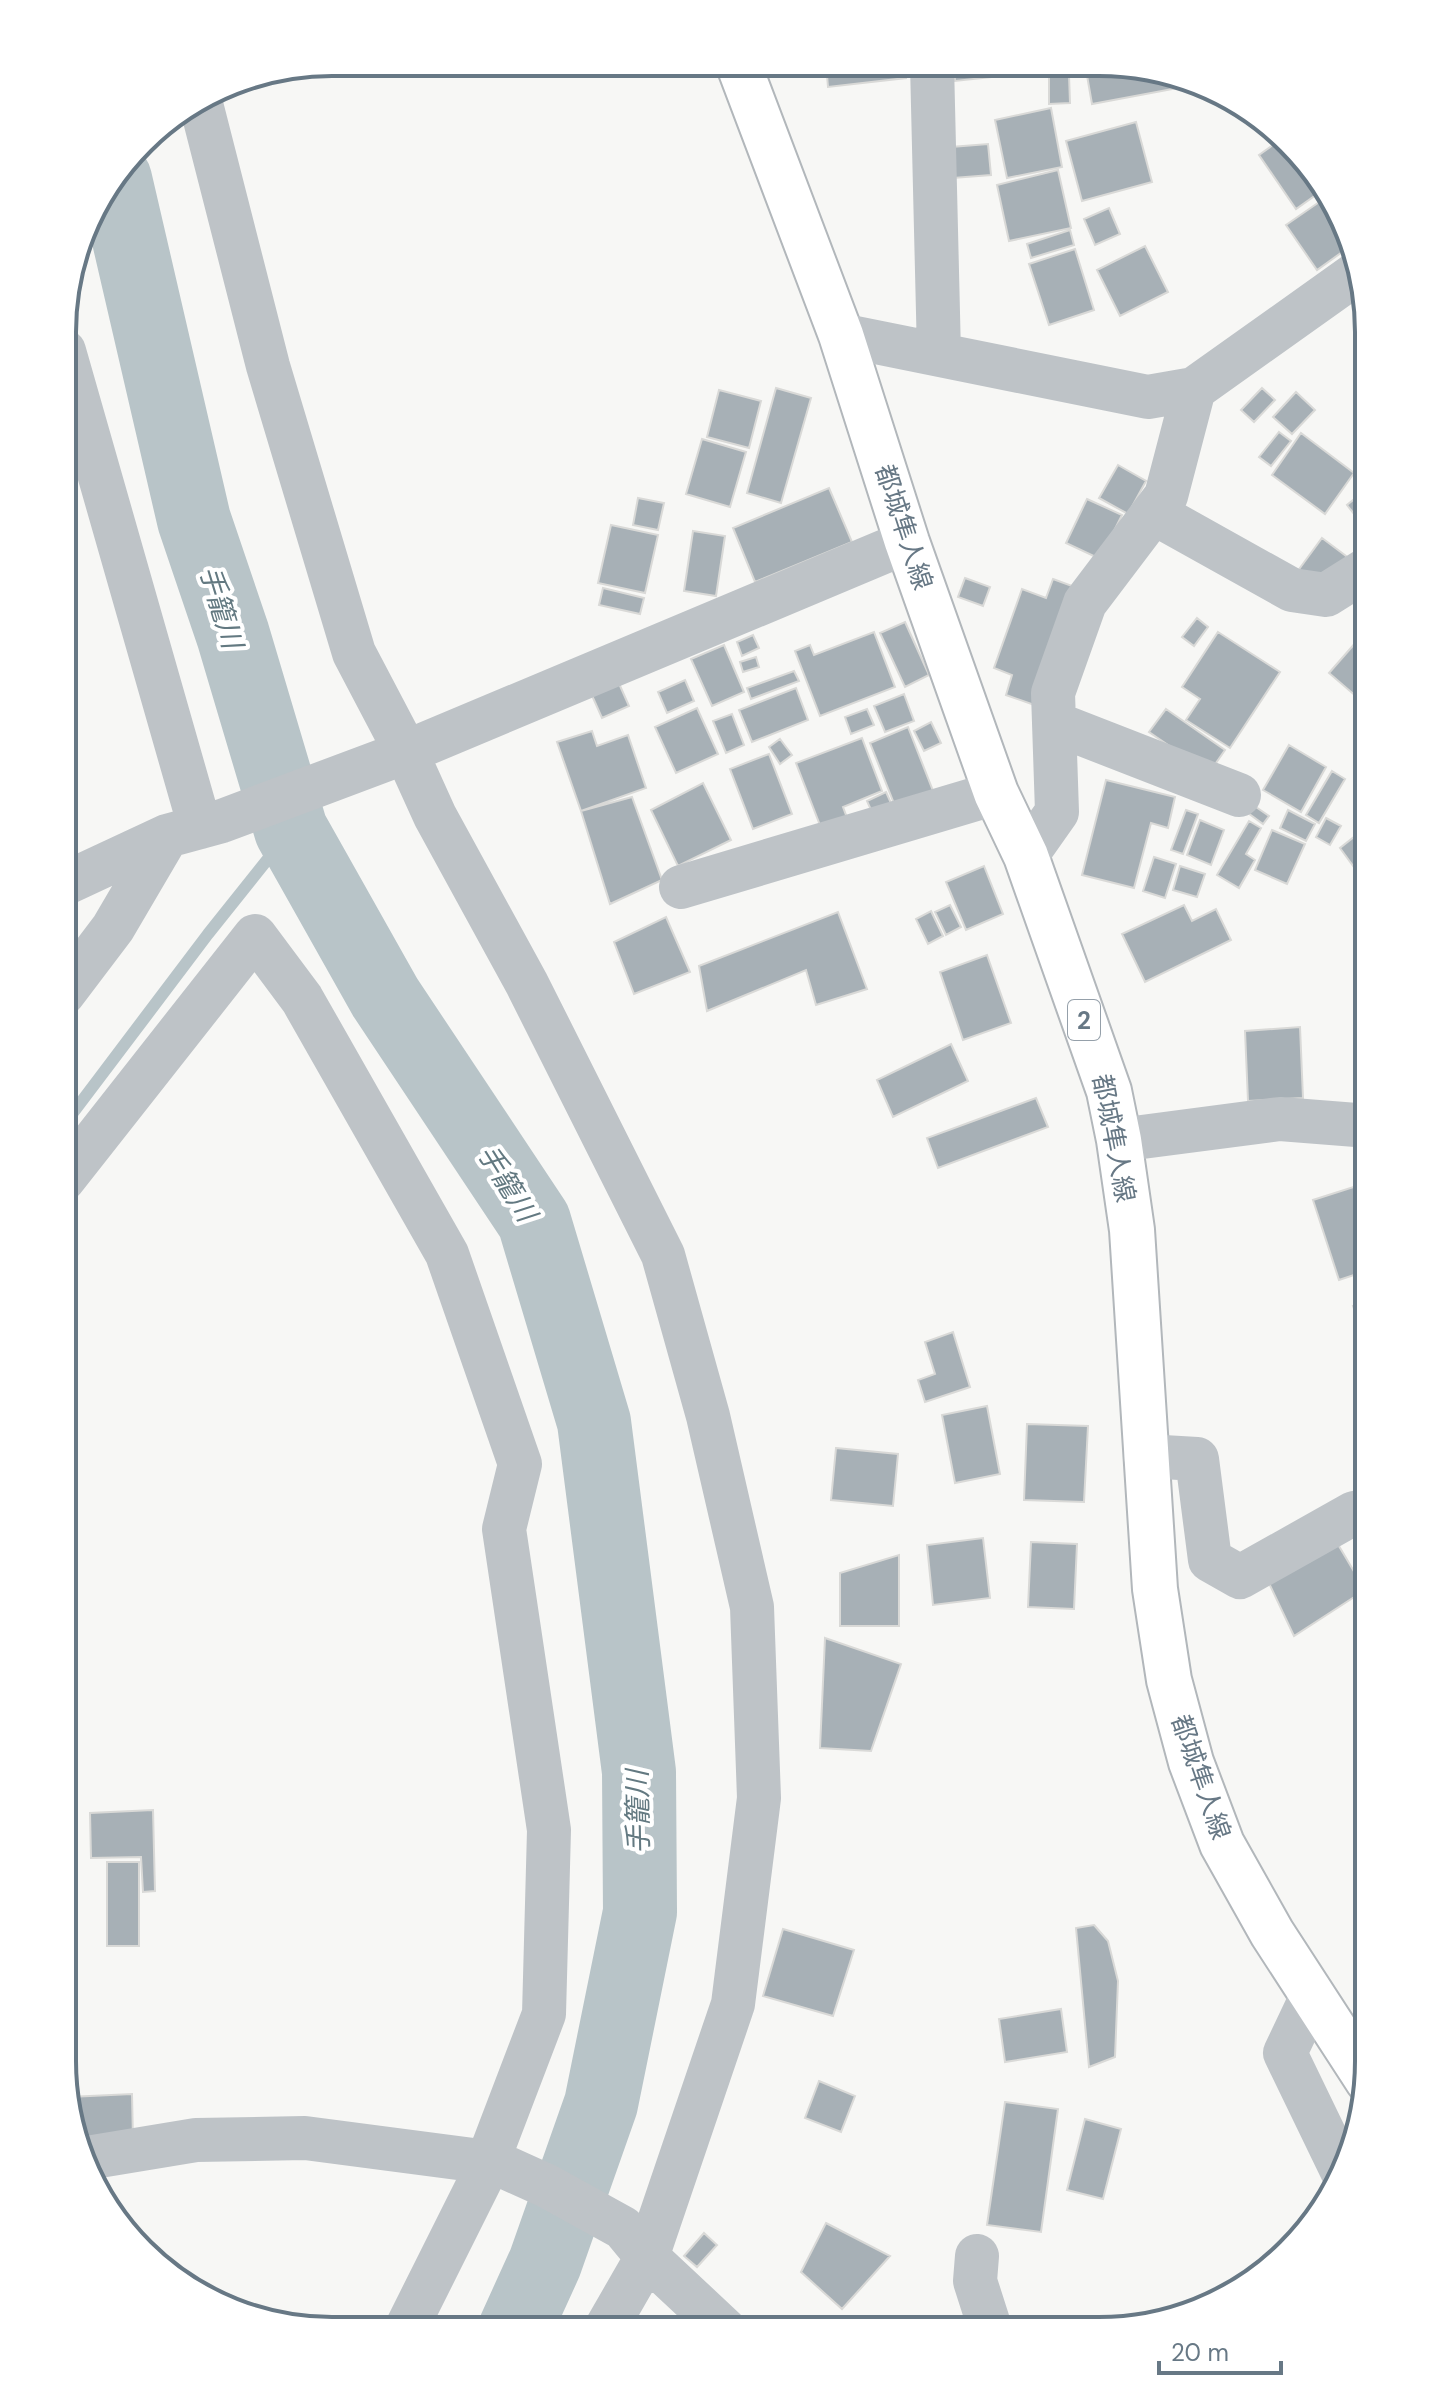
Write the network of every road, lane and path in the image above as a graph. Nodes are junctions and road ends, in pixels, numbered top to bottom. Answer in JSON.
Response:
{"nodes":[{"id":1,"x":743,"y":76,"type":"edge"},
{"id":2,"x":932,"y":76,"type":"edge"},
{"id":3,"x":203,"y":111,"type":"edge"},
{"id":4,"x":1349,"y":279,"type":"edge"},
{"id":5,"x":841,"y":335,"type":"junction"},
{"id":6,"x":939,"y":354,"type":"junction"},
{"id":7,"x":1194,"y":389,"type":"junction"},
{"id":8,"x":76,"y":394,"type":"edge"},
{"id":9,"x":1154,"y":513,"type":"junction"},
{"id":10,"x":907,"y":542,"type":"junction"},
{"id":11,"x":1355,"y":577,"type":"edge"},
{"id":12,"x":1054,"y":723,"type":"junction"},
{"id":13,"x":406,"y":752,"type":"junction"},
{"id":14,"x":996,"y":793,"type":"junction"},
{"id":15,"x":1239,"y":795,"type":"dead end"},
{"id":16,"x":196,"y":828,"type":"junction"},
{"id":17,"x":1026,"y":856,"type":"junction"},
{"id":18,"x":76,"y":879,"type":"edge"},
{"id":19,"x":681,"y":887,"type":"dead end"},
{"id":20,"x":76,"y":977,"type":"edge"},
{"id":21,"x":1355,"y":1125,"type":"edge"},
{"id":22,"x":1119,"y":1140,"type":"junction"},
{"id":23,"x":76,"y":1163,"type":"edge"},
{"id":24,"x":1146,"y":1456,"type":"junction"},
{"id":25,"x":1354,"y":1513,"type":"edge"},
{"id":26,"x":1312,"y":1996,"type":"junction"},
{"id":27,"x":1354,"y":2060,"type":"edge"},
{"id":28,"x":94,"y":2157,"type":"edge"},
{"id":29,"x":1336,"y":2159,"type":"edge"},
{"id":30,"x":492,"y":2162,"type":"junction"},
{"id":31,"x":635,"y":2243,"type":"junction"},
{"id":32,"x":977,"y":2256,"type":"dead end"},
{"id":33,"x":412,"y":2317,"type":"edge"},
{"id":34,"x":609,"y":2317,"type":"edge"},
{"id":35,"x":712,"y":2317,"type":"edge"},
{"id":36,"x":987,"y":2317,"type":"edge"}],
"edges":[{"from":1,"to":5,"type":"main road","name":"都城隼人線","number":"2"},
{"from":2,"to":6,"type":"street"},
{"from":3,"to":13,"type":"street"},
{"from":4,"to":7,"type":"street"},
{"from":5,"to":6,"type":"street"},
{"from":5,"to":10,"type":"main road","name":"都城隼人線","number":"2"},
{"from":6,"to":7,"type":"street"},
{"from":7,"to":9,"type":"street"},
{"from":8,"to":16,"type":"street"},
{"from":9,"to":11,"type":"street"},
{"from":9,"to":12,"type":"street"},
{"from":10,"to":13,"type":"street"},
{"from":10,"to":14,"type":"main road","name":"都城隼人線","number":"2"},
{"from":12,"to":15,"type":"street"},
{"from":12,"to":17,"type":"street"},
{"from":13,"to":16,"type":"street"},
{"from":13,"to":31,"type":"street"},
{"from":14,"to":17,"type":"main road","name":"都城隼人線","number":"2"},
{"from":14,"to":19,"type":"street"},
{"from":16,"to":18,"type":"street"},
{"from":16,"to":20,"type":"street"},
{"from":17,"to":22,"type":"main road","name":"都城隼人線","number":"2"},
{"from":21,"to":22,"type":"street"},
{"from":22,"to":24,"type":"main road","name":"都城隼人線","number":"2"},
{"from":23,"to":30,"type":"street"},
{"from":24,"to":25,"type":"street"},
{"from":24,"to":26,"type":"main road","name":"都城隼人線","number":"2"},
{"from":26,"to":27,"type":"main road","name":"都城隼人線","number":"2"},
{"from":26,"to":29,"type":"street"},
{"from":28,"to":30,"type":"street"},
{"from":30,"to":31,"type":"street"},
{"from":30,"to":33,"type":"street"},
{"from":31,"to":34,"type":"street"},
{"from":31,"to":35,"type":"street"},
{"from":32,"to":36,"type":"street"}]}
